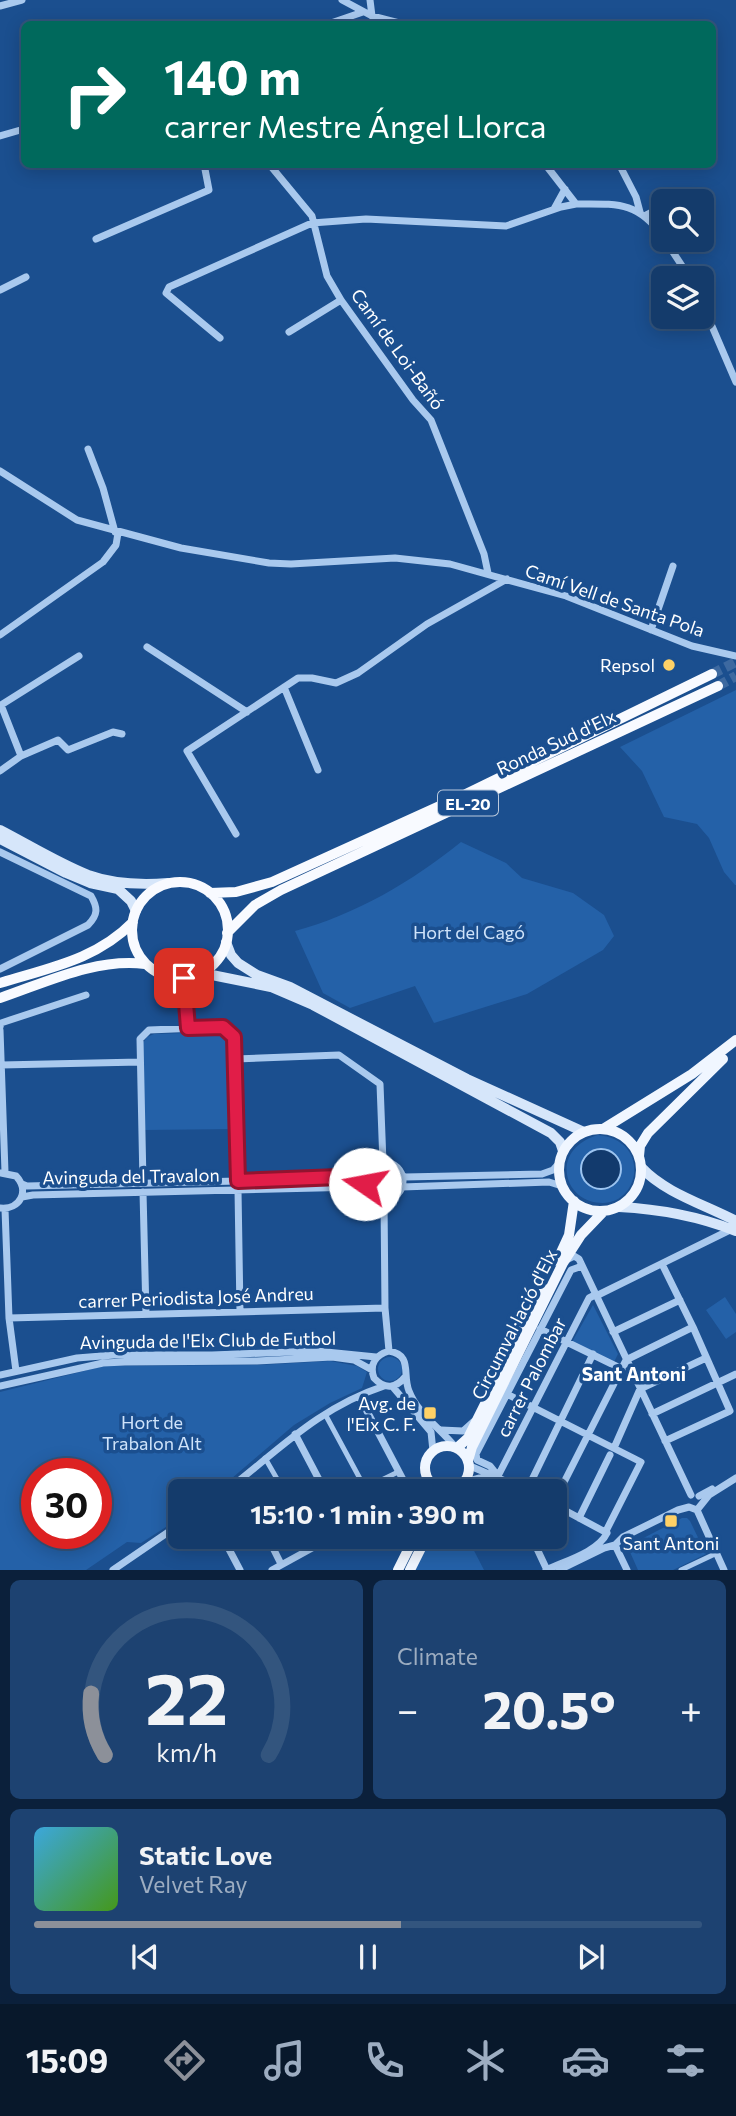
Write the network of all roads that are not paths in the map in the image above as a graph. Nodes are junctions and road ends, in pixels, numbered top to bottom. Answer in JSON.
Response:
{"nodes":[{"id":1,"x":22,"y":0,"type":"edge"},
{"id":2,"x":342,"y":0,"type":"edge"},
{"id":3,"x":370,"y":0,"type":"edge"},
{"id":4,"x":0,"y":6,"type":"edge"},
{"id":5,"x":363,"y":12,"type":"junction"},
{"id":6,"x":372,"y":16,"type":"junction"},
{"id":7,"x":337,"y":21,"type":"edge"},
{"id":8,"x":391,"y":21,"type":"edge"},
{"id":9,"x":21,"y":130,"type":"edge"},
{"id":10,"x":0,"y":136,"type":"edge"},
{"id":11,"x":204,"y":168,"type":"edge"},
{"id":12,"x":272,"y":168,"type":"edge"},
{"id":13,"x":548,"y":168,"type":"edge"},
{"id":14,"x":621,"y":168,"type":"edge"},
{"id":15,"x":565,"y":189,"type":"junction"},
{"id":16,"x":576,"y":204,"type":"junction"},
{"id":17,"x":554,"y":210,"type":"junction"},
{"id":18,"x":651,"y":211,"type":"edge"},
{"id":19,"x":643,"y":214,"type":"junction"},
{"id":20,"x":312,"y":223,"type":"junction"},
{"id":21,"x":651,"y":224,"type":"edge"},
{"id":22,"x":96,"y":239,"type":"dead end"},
{"id":23,"x":26,"y":277,"type":"dead end"},
{"id":24,"x":0,"y":290,"type":"edge"},
{"id":25,"x":341,"y":300,"type":"junction"},
{"id":26,"x":713,"y":329,"type":"edge"},
{"id":27,"x":289,"y":332,"type":"dead end"},
{"id":28,"x":220,"y":338,"type":"dead end"},
{"id":29,"x":736,"y":382,"type":"edge"},
{"id":30,"x":88,"y":449,"type":"dead end"},
{"id":31,"x":0,"y":471,"type":"edge"},
{"id":32,"x":117,"y":532,"type":"junction"},
{"id":33,"x":673,"y":566,"type":"dead end"},
{"id":34,"x":488,"y":573,"type":"junction"},
{"id":35,"x":507,"y":579,"type":"junction"},
{"id":36,"x":651,"y":630,"type":"junction"},
{"id":37,"x":0,"y":635,"type":"edge"},
{"id":38,"x":147,"y":647,"type":"dead end"},
{"id":39,"x":79,"y":656,"type":"dead end"},
{"id":40,"x":736,"y":656,"type":"edge"},
{"id":41,"x":712,"y":674,"type":"tunnel mouth"},
{"id":42,"x":718,"y":686,"type":"tunnel mouth"},
{"id":43,"x":284,"y":687,"type":"junction"},
{"id":44,"x":247,"y":712,"type":"junction"},
{"id":45,"x":122,"y":734,"type":"dead end"},
{"id":46,"x":20,"y":756,"type":"junction"},
{"id":47,"x":317,"y":770,"type":"dead end"},
{"id":48,"x":0,"y":771,"type":"edge"},
{"id":49,"x":0,"y":830,"type":"edge"},
{"id":50,"x":236,"y":834,"type":"dead end"},
{"id":51,"x":0,"y":839,"type":"edge"},
{"id":52,"x":0,"y":852,"type":"edge"},
{"id":53,"x":168,"y":883,"type":"junction"},
{"id":54,"x":209,"y":893,"type":"junction"},
{"id":55,"x":134,"y":917,"type":"junction"},
{"id":56,"x":227,"y":938,"type":"junction"},
{"id":57,"x":145,"y":964,"type":"junction"},
{"id":58,"x":0,"y":969,"type":"edge"},
{"id":59,"x":202,"y":973,"type":"junction"},
{"id":60,"x":184,"y":978,"type":"junction"},
{"id":61,"x":0,"y":984,"type":"edge"},
{"id":62,"x":86,"y":995,"type":"dead end"},
{"id":63,"x":0,"y":998,"type":"edge"},
{"id":64,"x":0,"y":1028,"type":"edge"},
{"id":65,"x":188,"y":1028,"type":"junction"},
{"id":66,"x":734,"y":1045,"type":"edge"},
{"id":67,"x":235,"y":1059,"type":"junction"},
{"id":68,"x":140,"y":1062,"type":"junction"},
{"id":69,"x":1,"y":1065,"type":"edge"},
{"id":70,"x":603,"y":1129,"type":"junction"},
{"id":71,"x":584,"y":1132,"type":"junction"},
{"id":72,"x":639,"y":1156,"type":"junction"},
{"id":73,"x":562,"y":1157,"type":"junction"},
{"id":74,"x":383,"y":1163,"type":"junction"},
{"id":75,"x":642,"y":1168,"type":"junction"},
{"id":76,"x":2,"y":1173,"type":"edge"},
{"id":77,"x":401,"y":1175,"type":"junction"},
{"id":78,"x":365,"y":1176,"type":"junction"},
{"id":79,"x":22,"y":1184,"type":"junction"},
{"id":80,"x":238,"y":1186,"type":"junction"},
{"id":81,"x":402,"y":1186,"type":"junction"},
{"id":82,"x":562,"y":1186,"type":"junction"},
{"id":83,"x":143,"y":1188,"type":"junction"},
{"id":84,"x":366,"y":1189,"type":"junction"},
{"id":85,"x":22,"y":1197,"type":"junction"},
{"id":86,"x":384,"y":1200,"type":"junction"},
{"id":87,"x":574,"y":1201,"type":"junction"},
{"id":88,"x":619,"y":1207,"type":"junction"},
{"id":89,"x":3,"y":1209,"type":"edge"},
{"id":90,"x":604,"y":1211,"type":"junction"},
{"id":91,"x":735,"y":1227,"type":"edge"},
{"id":92,"x":563,"y":1264,"type":"junction"},
{"id":93,"x":662,"y":1264,"type":"junction"},
{"id":94,"x":582,"y":1266,"type":"junction"},
{"id":95,"x":596,"y":1295,"type":"junction"},
{"id":96,"x":680,"y":1300,"type":"junction"},
{"id":97,"x":385,"y":1308,"type":"junction"},
{"id":98,"x":240,"y":1311,"type":"junction"},
{"id":99,"x":146,"y":1314,"type":"junction"},
{"id":100,"x":9,"y":1318,"type":"junction"},
{"id":101,"x":694,"y":1327,"type":"junction"},
{"id":102,"x":540,"y":1329,"type":"junction"},
{"id":103,"x":613,"y":1332,"type":"junction"},
{"id":104,"x":566,"y":1342,"type":"junction"},
{"id":105,"x":389,"y":1351,"type":"junction"},
{"id":106,"x":593,"y":1354,"type":"junction"},
{"id":107,"x":376,"y":1357,"type":"junction"},
{"id":108,"x":706,"y":1358,"type":"junction"},
{"id":109,"x":626,"y":1360,"type":"junction"},
{"id":110,"x":622,"y":1369,"type":"junction"},
{"id":111,"x":16,"y":1371,"type":"junction"},
{"id":112,"x":373,"y":1374,"type":"junction"},
{"id":113,"x":736,"y":1374,"type":"edge"},
{"id":114,"x":0,"y":1375,"type":"edge"},
{"id":115,"x":405,"y":1377,"type":"junction"},
{"id":116,"x":718,"y":1382,"type":"junction"},
{"id":117,"x":0,"y":1386,"type":"edge"},
{"id":118,"x":388,"y":1386,"type":"junction"},
{"id":119,"x":640,"y":1389,"type":"junction"},
{"id":120,"x":507,"y":1394,"type":"junction"},
{"id":121,"x":359,"y":1396,"type":"junction"},
{"id":122,"x":533,"y":1408,"type":"junction"},
{"id":123,"x":325,"y":1413,"type":"junction"},
{"id":124,"x":652,"y":1414,"type":"junction"},
{"id":125,"x":478,"y":1417,"type":"junction"},
{"id":126,"x":559,"y":1421,"type":"junction"},
{"id":127,"x":441,"y":1430,"type":"junction"},
{"id":128,"x":295,"y":1434,"type":"junction"},
{"id":129,"x":588,"y":1435,"type":"junction"},
{"id":130,"x":665,"y":1441,"type":"junction"},
{"id":131,"x":456,"y":1448,"type":"junction"},
{"id":132,"x":433,"y":1451,"type":"junction"},
{"id":133,"x":612,"y":1452,"type":"junction"},
{"id":134,"x":265,"y":1458,"type":"junction"},
{"id":135,"x":469,"y":1463,"type":"junction"},
{"id":136,"x":398,"y":1472,"type":"junction"},
{"id":137,"x":736,"y":1475,"type":"edge"},
{"id":138,"x":494,"y":1476,"type":"junction"},
{"id":139,"x":246,"y":1479,"type":"edge"},
{"id":140,"x":277,"y":1479,"type":"edge"},
{"id":141,"x":319,"y":1479,"type":"edge"},
{"id":142,"x":357,"y":1479,"type":"edge"},
{"id":143,"x":384,"y":1479,"type":"edge"},
{"id":144,"x":402,"y":1479,"type":"edge"},
{"id":145,"x":432,"y":1479,"type":"edge"},
{"id":146,"x":466,"y":1479,"type":"edge"},
{"id":147,"x":480,"y":1479,"type":"edge"},
{"id":148,"x":501,"y":1479,"type":"edge"},
{"id":149,"x":533,"y":1479,"type":"edge"},
{"id":150,"x":567,"y":1479,"type":"edge"},
{"id":151,"x":694,"y":1502,"type":"junction"},
{"id":152,"x":567,"y":1510,"type":"edge"},
{"id":153,"x":579,"y":1518,"type":"junction"},
{"id":154,"x":168,"y":1532,"type":"edge"},
{"id":155,"x":611,"y":1538,"type":"junction"},
{"id":156,"x":229,"y":1549,"type":"edge"},
{"id":157,"x":274,"y":1549,"type":"edge"},
{"id":158,"x":309,"y":1549,"type":"edge"},
{"id":159,"x":408,"y":1549,"type":"edge"},
{"id":160,"x":420,"y":1549,"type":"edge"},
{"id":161,"x":537,"y":1549,"type":"edge"},
{"id":162,"x":717,"y":1553,"type":"junction"},
{"id":163,"x":281,"y":1564,"type":"junction"},
{"id":164,"x":113,"y":1570,"type":"edge"},
{"id":165,"x":240,"y":1570,"type":"edge"},
{"id":166,"x":272,"y":1570,"type":"edge"},
{"id":167,"x":398,"y":1570,"type":"edge"},
{"id":168,"x":410,"y":1570,"type":"edge"},
{"id":169,"x":546,"y":1570,"type":"edge"},
{"id":170,"x":559,"y":1570,"type":"edge"},
{"id":171,"x":627,"y":1570,"type":"edge"},
{"id":172,"x":681,"y":1570,"type":"edge"},
{"id":173,"x":724,"y":1570,"type":"edge"}],
"edges":[{"from":1,"to":4,"type":"street"},
{"from":2,"to":5,"type":"street"},
{"from":3,"to":6,"type":"street"},
{"from":5,"to":6,"type":"street"},
{"from":5,"to":7,"type":"street"},
{"from":6,"to":8,"type":"street"},
{"from":9,"to":10,"type":"street"},
{"from":11,"to":22,"type":"street"},
{"from":12,"to":20,"type":"street","name":"Camí de Loi-Bañó"},
{"from":13,"to":15,"type":"street"},
{"from":14,"to":19,"type":"street"},
{"from":15,"to":16,"type":"street"},
{"from":15,"to":17,"type":"street"},
{"from":16,"to":17,"type":"street"},
{"from":16,"to":19,"type":"street"},
{"from":17,"to":20,"type":"street"},
{"from":18,"to":19,"type":"street"},
{"from":19,"to":21,"type":"street"},
{"from":20,"to":25,"type":"street","name":"Camí de Loi-Bañó"},
{"from":20,"to":28,"type":"street"},
{"from":23,"to":24,"type":"street"},
{"from":25,"to":27,"type":"street"},
{"from":25,"to":34,"type":"street","name":"Camí de Loi-Bañó"},
{"from":26,"to":29,"type":"street"},
{"from":30,"to":32,"type":"street"},
{"from":31,"to":32,"type":"street","name":"Camí Vell de Santa Pola"},
{"from":32,"to":34,"type":"street","name":"Camí Vell de Santa Pola"},
{"from":32,"to":37,"type":"street"},
{"from":33,"to":36,"type":"street"},
{"from":34,"to":35,"type":"street","name":"Camí Vell de Santa Pola"},
{"from":35,"to":36,"type":"street","name":"Camí Vell de Santa Pola"},
{"from":35,"to":43,"type":"street"},
{"from":36,"to":40,"type":"street","name":"Camí Vell de Santa Pola"},
{"from":38,"to":44,"type":"street"},
{"from":39,"to":46,"type":"street"},
{"from":41,"to":54,"type":"highway","name":"Ronda Sud d'Elx","number":"EL-20"},
{"from":42,"to":56,"type":"highway","name":"Ronda Sud d'Elx","number":"EL-20"},
{"from":43,"to":44,"type":"street"},
{"from":43,"to":47,"type":"street"},
{"from":44,"to":50,"type":"street"},
{"from":45,"to":46,"type":"street"},
{"from":46,"to":48,"type":"street"},
{"from":49,"to":53,"type":"main road"},
{"from":51,"to":55,"type":"main road"},
{"from":52,"to":58,"type":"street"},
{"from":53,"to":54,"type":"highway","number":"EL-20"},
{"from":53,"to":55,"type":"highway"},
{"from":54,"to":56,"type":"highway"},
{"from":55,"to":57,"type":"highway"},
{"from":55,"to":61,"type":"highway"},
{"from":56,"to":59,"type":"highway","number":"EL-20"},
{"from":56,"to":71,"type":"main road"},
{"from":57,"to":60,"type":"highway"},
{"from":57,"to":63,"type":"highway"},
{"from":59,"to":60,"type":"highway"},
{"from":59,"to":73,"type":"main road"},
{"from":60,"to":65,"type":"street"},
{"from":62,"to":64,"type":"street"},
{"from":64,"to":69,"type":"street"},
{"from":65,"to":67,"type":"street"},
{"from":65,"to":68,"type":"street"},
{"from":66,"to":70,"type":"main road"},
{"from":66,"to":72,"type":"main road"},
{"from":67,"to":74,"type":"street"},
{"from":67,"to":80,"type":"street"},
{"from":68,"to":69,"type":"street"},
{"from":68,"to":83,"type":"street"},
{"from":69,"to":76,"type":"street"},
{"from":70,"to":71,"type":"main road"},
{"from":70,"to":72,"type":"main road"},
{"from":71,"to":73,"type":"main road"},
{"from":72,"to":75,"type":"main road"},
{"from":73,"to":77,"type":"street"},
{"from":73,"to":82,"type":"main road"},
{"from":74,"to":77,"type":"street"},
{"from":74,"to":78,"type":"street"},
{"from":75,"to":88,"type":"main road"},
{"from":75,"to":91,"type":"main road"},
{"from":76,"to":79,"type":"street"},
{"from":77,"to":81,"type":"street"},
{"from":78,"to":80,"type":"street","name":"Avinguda del Travalon"},
{"from":78,"to":84,"type":"street"},
{"from":79,"to":83,"type":"street","name":"Avinguda del Travalon"},
{"from":79,"to":85,"type":"street"},
{"from":80,"to":83,"type":"street","name":"Avinguda del Travalon"},
{"from":80,"to":84,"type":"street","name":"Avinguda del Travalon"},
{"from":80,"to":98,"type":"street"},
{"from":81,"to":82,"type":"street"},
{"from":81,"to":86,"type":"street"},
{"from":82,"to":87,"type":"main road"},
{"from":83,"to":85,"type":"street","name":"Avinguda del Travalon"},
{"from":83,"to":99,"type":"street"},
{"from":84,"to":86,"type":"street"},
{"from":85,"to":89,"type":"street"},
{"from":86,"to":97,"type":"street"},
{"from":87,"to":90,"type":"main road"},
{"from":87,"to":125,"type":"main road","name":"Circumval·lació d'Elx"},
{"from":88,"to":90,"type":"main road"},
{"from":88,"to":91,"type":"main road"},
{"from":89,"to":100,"type":"street"},
{"from":90,"to":92,"type":"main road","name":"Circumval·lació d'Elx"},
{"from":91,"to":93,"type":"street"},
{"from":92,"to":94,"type":"street"},
{"from":92,"to":135,"type":"main road","name":"Circumval·lació d'Elx"},
{"from":93,"to":95,"type":"street"},
{"from":93,"to":96,"type":"street"},
{"from":94,"to":95,"type":"street"},
{"from":94,"to":102,"type":"street"},
{"from":95,"to":103,"type":"street"},
{"from":95,"to":104,"type":"street","name":"carrer Palombar"},
{"from":96,"to":101,"type":"street"},
{"from":96,"to":103,"type":"street"},
{"from":97,"to":98,"type":"street","name":"carrer Periodista José Andreu"},
{"from":97,"to":105,"type":"street"},
{"from":98,"to":99,"type":"street","name":"carrer Periodista José Andreu"},
{"from":99,"to":100,"type":"street","name":"carrer Periodista José Andreu"},
{"from":100,"to":111,"type":"street"},
{"from":101,"to":108,"type":"street"},
{"from":101,"to":109,"type":"street"},
{"from":102,"to":104,"type":"street"},
{"from":102,"to":120,"type":"street"},
{"from":103,"to":109,"type":"street"},
{"from":104,"to":106,"type":"street"},
{"from":104,"to":122,"type":"street","name":"carrer Palombar"},
{"from":105,"to":107,"type":"street"},
{"from":105,"to":115,"type":"street"},
{"from":106,"to":110,"type":"street"},
{"from":106,"to":126,"type":"street"},
{"from":107,"to":111,"type":"street","name":"Avinguda de l'Elx Club de Futbol"},
{"from":107,"to":112,"type":"street"},
{"from":108,"to":116,"type":"street"},
{"from":108,"to":119,"type":"street"},
{"from":109,"to":110,"type":"street"},
{"from":109,"to":119,"type":"street"},
{"from":110,"to":129,"type":"street"},
{"from":111,"to":114,"type":"street","name":"Avinguda de l'Elx Club de Futbol"},
{"from":112,"to":117,"type":"street","name":"Avinguda de l'Elx Club de Futbol"},
{"from":112,"to":118,"type":"street"},
{"from":112,"to":121,"type":"street"},
{"from":113,"to":116,"type":"street"},
{"from":115,"to":118,"type":"street"},
{"from":115,"to":127,"type":"street"},
{"from":116,"to":124,"type":"street"},
{"from":116,"to":130,"type":"street"},
{"from":118,"to":121,"type":"street"},
{"from":118,"to":132,"type":"street"},
{"from":119,"to":124,"type":"street"},
{"from":119,"to":133,"type":"street"},
{"from":120,"to":122,"type":"street"},
{"from":120,"to":138,"type":"street"},
{"from":121,"to":123,"type":"street"},
{"from":121,"to":136,"type":"street"},
{"from":122,"to":126,"type":"street"},
{"from":122,"to":138,"type":"street","name":"carrer Palombar"},
{"from":123,"to":128,"type":"street"},
{"from":123,"to":142,"type":"street"},
{"from":124,"to":130,"type":"street"},
{"from":125,"to":127,"type":"street"},
{"from":125,"to":131,"type":"main road","name":"Circumval·lació d'Elx"},
{"from":126,"to":129,"type":"street"},
{"from":126,"to":149,"type":"street"},
{"from":127,"to":131,"type":"street"},
{"from":128,"to":134,"type":"street"},
{"from":128,"to":141,"type":"street"},
{"from":129,"to":133,"type":"street"},
{"from":129,"to":150,"type":"street"},
{"from":130,"to":151,"type":"street"},
{"from":131,"to":132,"type":"main road"},
{"from":131,"to":135,"type":"main road"},
{"from":132,"to":145,"type":"main road"},
{"from":133,"to":153,"type":"street"},
{"from":133,"to":155,"type":"street"},
{"from":134,"to":139,"type":"street"},
{"from":134,"to":140,"type":"street"},
{"from":135,"to":138,"type":"street"},
{"from":135,"to":146,"type":"main road"},
{"from":136,"to":143,"type":"street"},
{"from":136,"to":144,"type":"street"},
{"from":137,"to":151,"type":"street"},
{"from":138,"to":147,"type":"street"},
{"from":138,"to":148,"type":"street"},
{"from":151,"to":155,"type":"street"},
{"from":151,"to":162,"type":"street"},
{"from":152,"to":153,"type":"street"},
{"from":153,"to":155,"type":"street"},
{"from":154,"to":164,"type":"street"},
{"from":155,"to":169,"type":"street"},
{"from":155,"to":170,"type":"street"},
{"from":155,"to":171,"type":"street"},
{"from":156,"to":165,"type":"street"},
{"from":157,"to":163,"type":"street"},
{"from":158,"to":163,"type":"street"},
{"from":159,"to":167,"type":"main road"},
{"from":160,"to":168,"type":"main road"},
{"from":161,"to":169,"type":"street"},
{"from":162,"to":172,"type":"street"},
{"from":162,"to":173,"type":"street"},
{"from":163,"to":166,"type":"street"}]}
